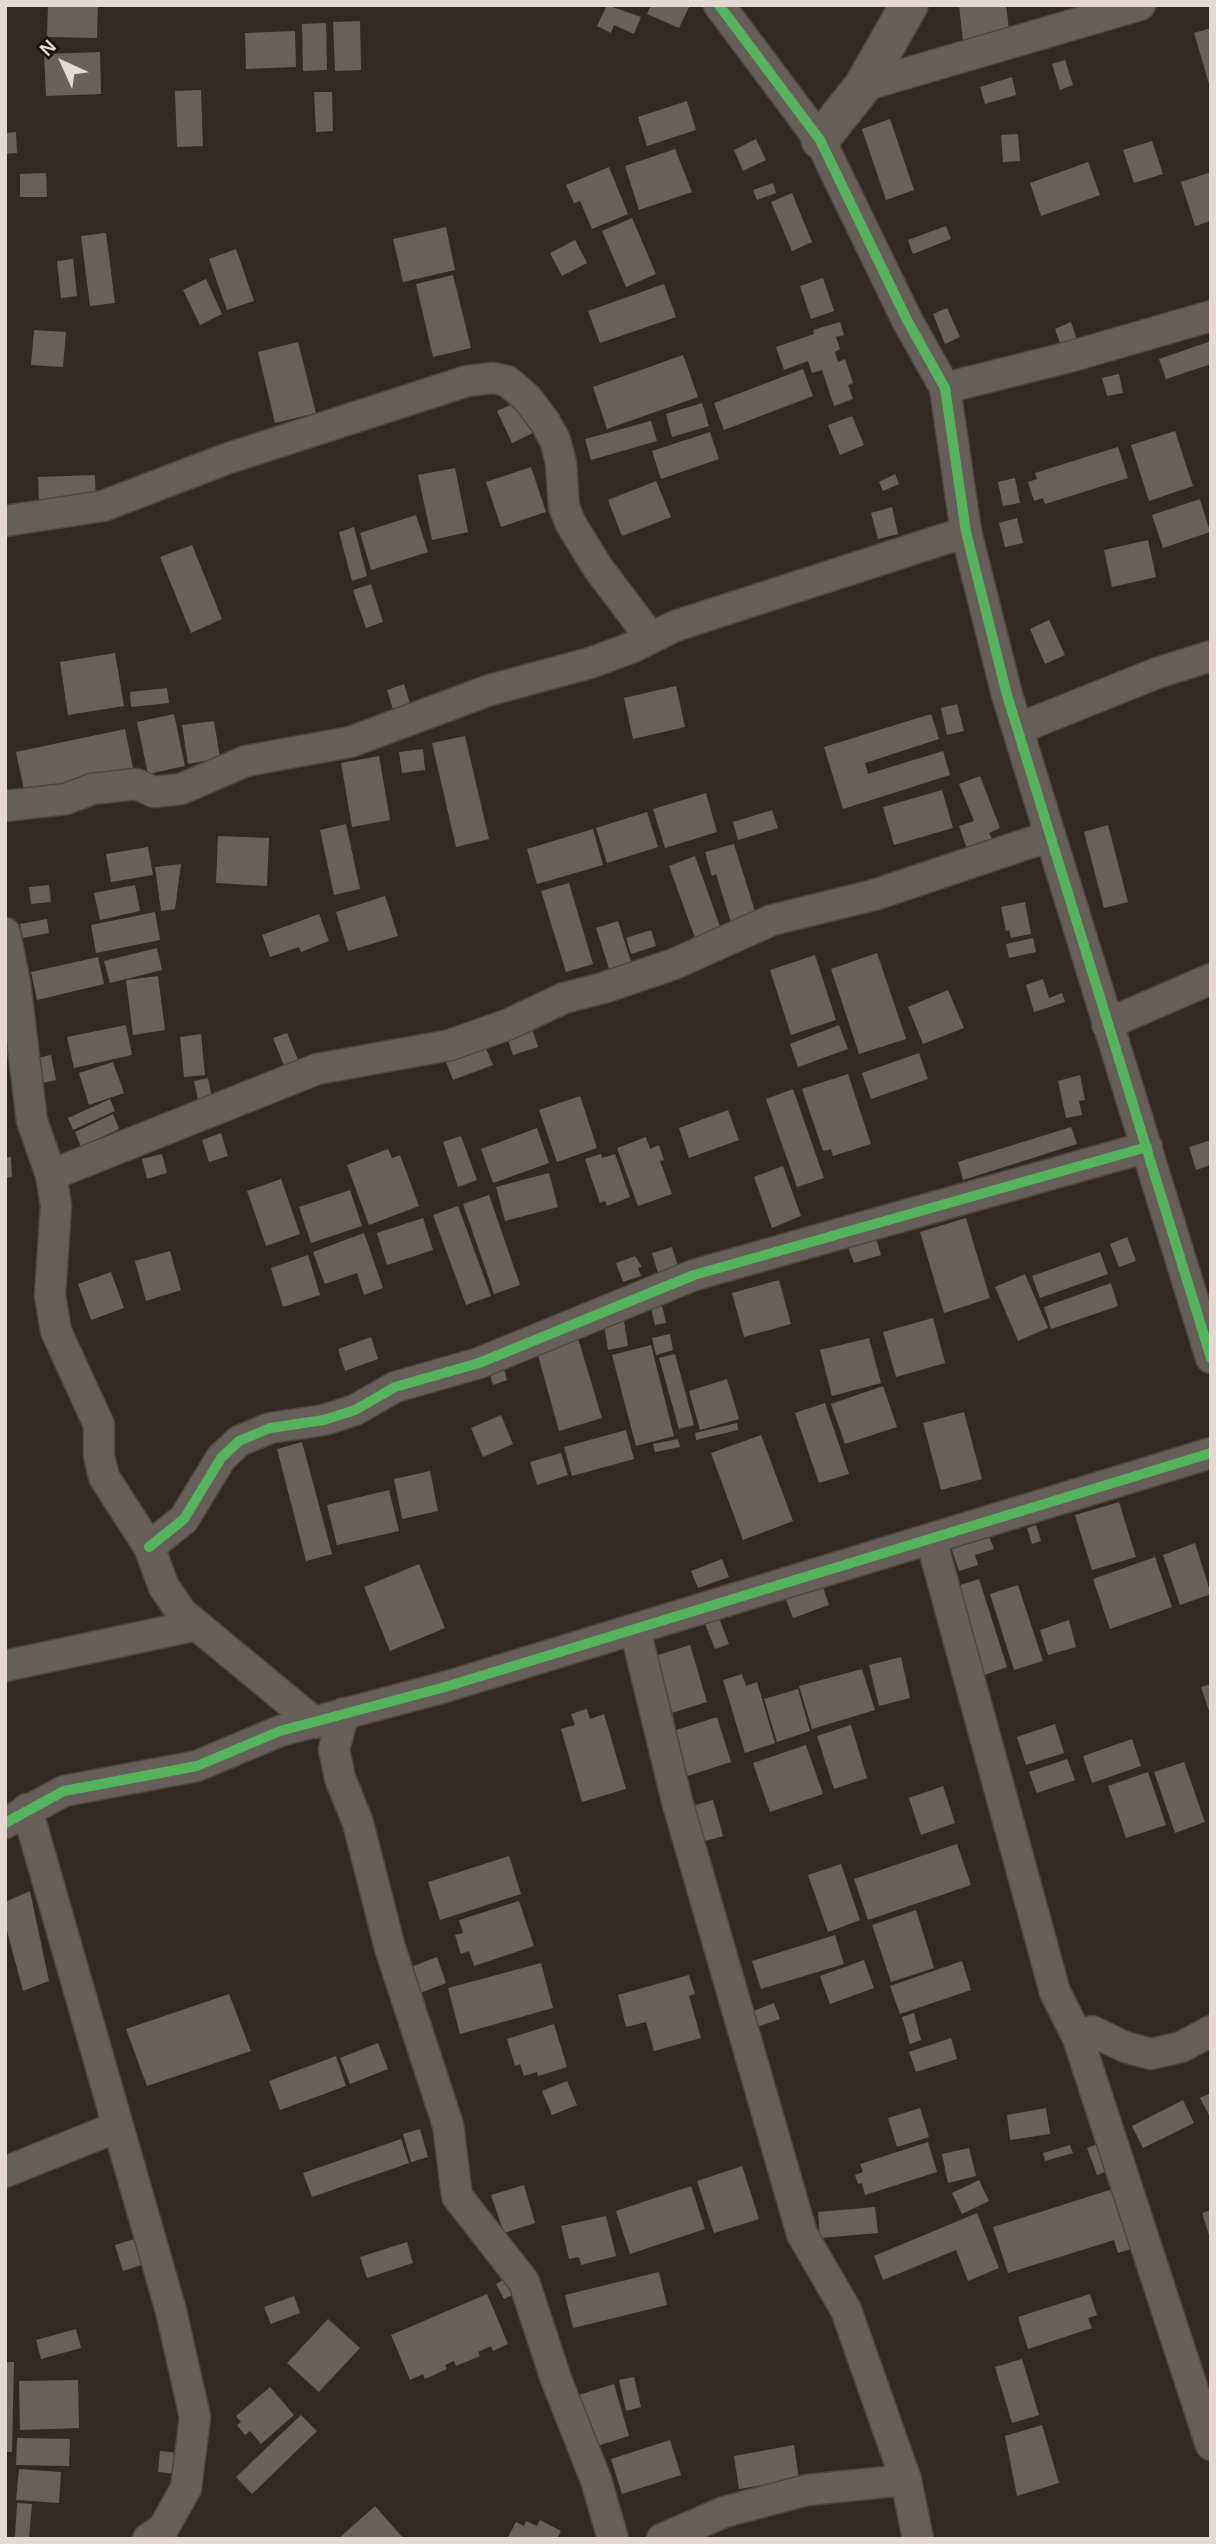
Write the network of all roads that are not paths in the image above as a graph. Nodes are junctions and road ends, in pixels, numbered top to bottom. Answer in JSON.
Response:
{"nodes":[{"id":1,"x":719,"y":5,"type":"edge"},
{"id":2,"x":909,"y":5,"type":"edge"},
{"id":3,"x":1140,"y":5,"type":"edge"},
{"id":4,"x":863,"y":86,"type":"junction"},
{"id":5,"x":820,"y":140,"type":"junction"},
{"id":6,"x":1211,"y":316,"type":"edge"},
{"id":7,"x":945,"y":388,"type":"junction"},
{"id":8,"x":5,"y":521,"type":"edge"},
{"id":9,"x":966,"y":532,"type":"junction"},
{"id":10,"x":651,"y":638,"type":"junction"},
{"id":11,"x":1211,"y":656,"type":"edge"},
{"id":12,"x":1020,"y":728,"type":"junction"},
{"id":13,"x":5,"y":806,"type":"edge"},
{"id":14,"x":1049,"y":836,"type":"junction"},
{"id":15,"x":5,"y":933,"type":"edge"},
{"id":16,"x":1211,"y":979,"type":"edge"},
{"id":17,"x":1107,"y":1024,"type":"junction"},
{"id":18,"x":1147,"y":1147,"type":"junction"},
{"id":19,"x":51,"y":1175,"type":"junction"},
{"id":20,"x":1211,"y":1358,"type":"edge"},
{"id":21,"x":1211,"y":1453,"type":"edge"},
{"id":22,"x":931,"y":1539,"type":"junction"},
{"id":23,"x":149,"y":1547,"type":"junction"},
{"id":24,"x":197,"y":1625,"type":"junction"},
{"id":25,"x":635,"y":1629,"type":"junction"},
{"id":26,"x":5,"y":1666,"type":"edge"},
{"id":27,"x":344,"y":1713,"type":"junction"},
{"id":28,"x":315,"y":1723,"type":"junction"},
{"id":29,"x":16,"y":1816,"type":"edge"},
{"id":30,"x":1211,"y":2031,"type":"edge"},
{"id":31,"x":1077,"y":2038,"type":"junction"},
{"id":32,"x":117,"y":2127,"type":"junction"},
{"id":33,"x":5,"y":2172,"type":"edge"},
{"id":34,"x":1211,"y":2445,"type":"edge"},
{"id":35,"x":906,"y":2480,"type":"junction"},
{"id":36,"x":160,"y":2535,"type":"edge"},
{"id":37,"x":613,"y":2539,"type":"edge"},
{"id":38,"x":662,"y":2539,"type":"edge"},
{"id":39,"x":918,"y":2539,"type":"edge"}],
"edges":[{"from":1,"to":5,"type":"street"},
{"from":2,"to":4,"type":"street"},
{"from":3,"to":4,"type":"street"},
{"from":4,"to":5,"type":"street"},
{"from":5,"to":7,"type":"street"},
{"from":6,"to":7,"type":"street"},
{"from":7,"to":9,"type":"street"},
{"from":8,"to":10,"type":"street"},
{"from":9,"to":10,"type":"street"},
{"from":9,"to":12,"type":"street"},
{"from":10,"to":13,"type":"street"},
{"from":11,"to":12,"type":"street"},
{"from":12,"to":14,"type":"street"},
{"from":14,"to":17,"type":"street"},
{"from":14,"to":19,"type":"street"},
{"from":15,"to":19,"type":"street"},
{"from":16,"to":17,"type":"street"},
{"from":17,"to":18,"type":"street"},
{"from":18,"to":20,"type":"street"},
{"from":18,"to":23,"type":"street"},
{"from":19,"to":23,"type":"street"},
{"from":21,"to":22,"type":"street"},
{"from":22,"to":25,"type":"street"},
{"from":22,"to":31,"type":"street"},
{"from":23,"to":24,"type":"street"},
{"from":24,"to":26,"type":"street"},
{"from":24,"to":28,"type":"street"},
{"from":25,"to":27,"type":"street"},
{"from":25,"to":35,"type":"street"},
{"from":27,"to":28,"type":"street"},
{"from":27,"to":37,"type":"street"},
{"from":28,"to":29,"type":"street"},
{"from":29,"to":32,"type":"street"},
{"from":30,"to":31,"type":"street"},
{"from":31,"to":34,"type":"street"},
{"from":32,"to":33,"type":"street"},
{"from":32,"to":36,"type":"street"},
{"from":35,"to":38,"type":"street"},
{"from":35,"to":39,"type":"street"}]}
